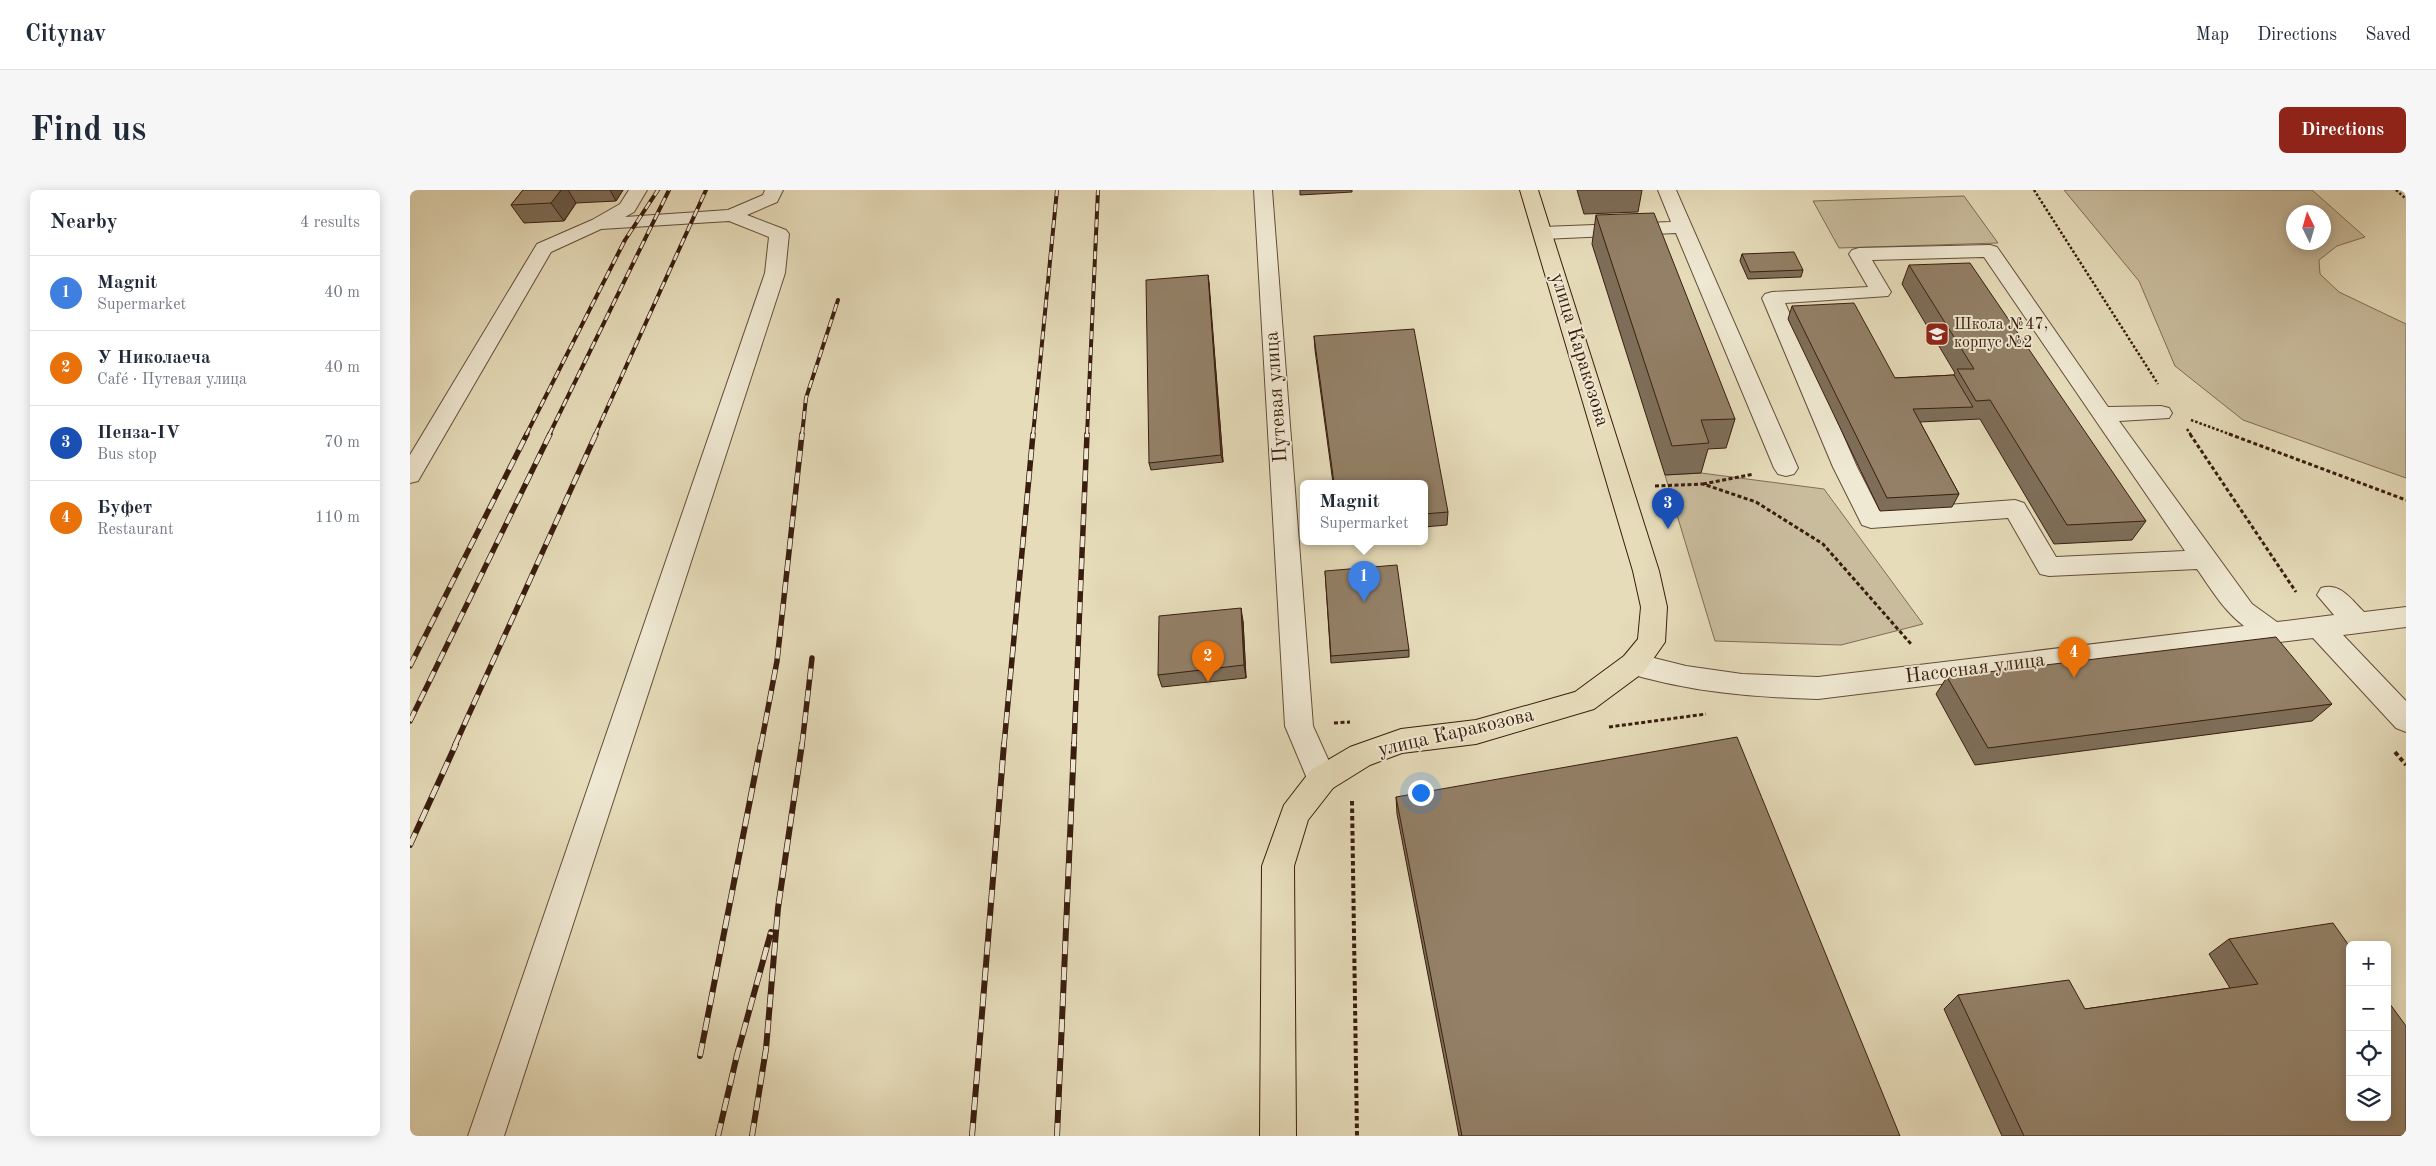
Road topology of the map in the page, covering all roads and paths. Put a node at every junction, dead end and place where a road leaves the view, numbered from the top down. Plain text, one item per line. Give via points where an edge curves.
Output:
1 (638, 190) edge
2 (774, 190) edge
3 (1263, 190) edge
4 (1529, 190) edge
5 (1668, 190) edge
6 (2034, 190) edge
7 (2396, 190) edge
8 (2406, 199) edge
9 (730, 215) junction
10 (598, 224) junction
11 (1683, 227) junction
12 (1543, 233) junction
13 (2102, 414) junction
14 (2170, 414) junction
15 (1786, 468) joint
16 (410, 475) edge
17 (1703, 484) junction
18 (1654, 486) dead end
19 (2406, 500) edge
20 (2205, 560) junction
21 (2330, 595) dead end
22 (2406, 617) edge
23 (2358, 623) junction
24 (2320, 628) junction
25 (2272, 633) junction
26 (1917, 651) dead end
27 (1634, 664) junction
28 (1710, 714) dead end
29 (2406, 720) edge
30 (1601, 728) dead end
31 (1322, 779) junction
32 (1358, 795) dead end
33 (486, 1136) edge
34 (1278, 1136) edge
35 (1357, 1136) edge

1 - 10 street via 627,208
2 - 9 street via 771,198
3 - 31 street, Путевая улица via 1299,726
4 - 12 main road, улица Каракозова
5 - 11 street
6 - 14 path
7 - 8 path
9 - 10 street
9 - 33 street via 779,234 775,273
10 - 16 street via 544,248
11 - 12 street
11 - 15 street
12 - 27 main road, улица Каракозова via 1644,563 1654,607 1651,642
13 - 14 street
13 - 20 street
13 - 20 street via 1990,251 1860,254 1881,292 1772,298 1871,519 2015,509 2049,567
14 - 19 path
14 - 24 path
15 - 17 path
17 - 18 path
17 - 26 path via 1756,502 1823,544
20 - 25 street via 2243,611
21 - 23 street
22 - 23 street, Насосная улица
23 - 24 street, Насосная улица
24 - 25 street, Насосная улица
24 - 29 street
25 - 27 street, Насосная улица via 1818,688 1742,685 1686,677
27 - 31 main road, улица Каракозова via 1584,701 1476,732 1401,741 1360,756
28 - 30 path
31 - 34 main road, улица Каракозова via 1295,814 1278,866
32 - 35 path via 1352,801

